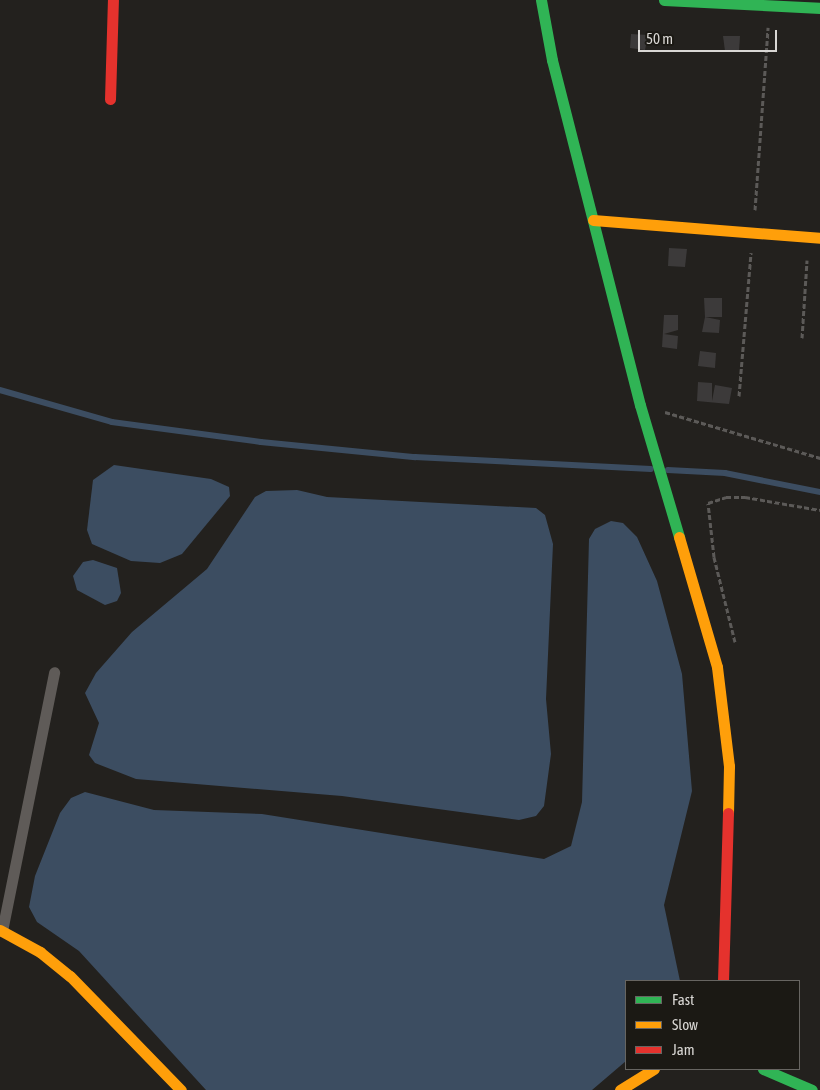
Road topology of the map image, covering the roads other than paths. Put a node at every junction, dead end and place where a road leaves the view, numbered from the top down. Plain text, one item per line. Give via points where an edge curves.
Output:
1 (113, 0) edge
2 (540, 0) edge
3 (664, 0) edge
4 (820, 8) edge
5 (110, 99) dead end
6 (593, 220) junction
7 (814, 237) edge
8 (54, 672) dead end
9 (1, 931) edge
10 (722, 980) edge
11 (652, 1070) edge
12 (765, 1070) edge
13 (181, 1090) edge
14 (620, 1090) edge
15 (812, 1090) edge

1 - 5 main road
2 - 6 main road
3 - 4 main road
6 - 7 main road
6 - 10 main road via 640,405 717,667 729,766
8 - 9 lane
9 - 13 main road via 40,952 70,976
11 - 14 main road
12 - 15 main road

